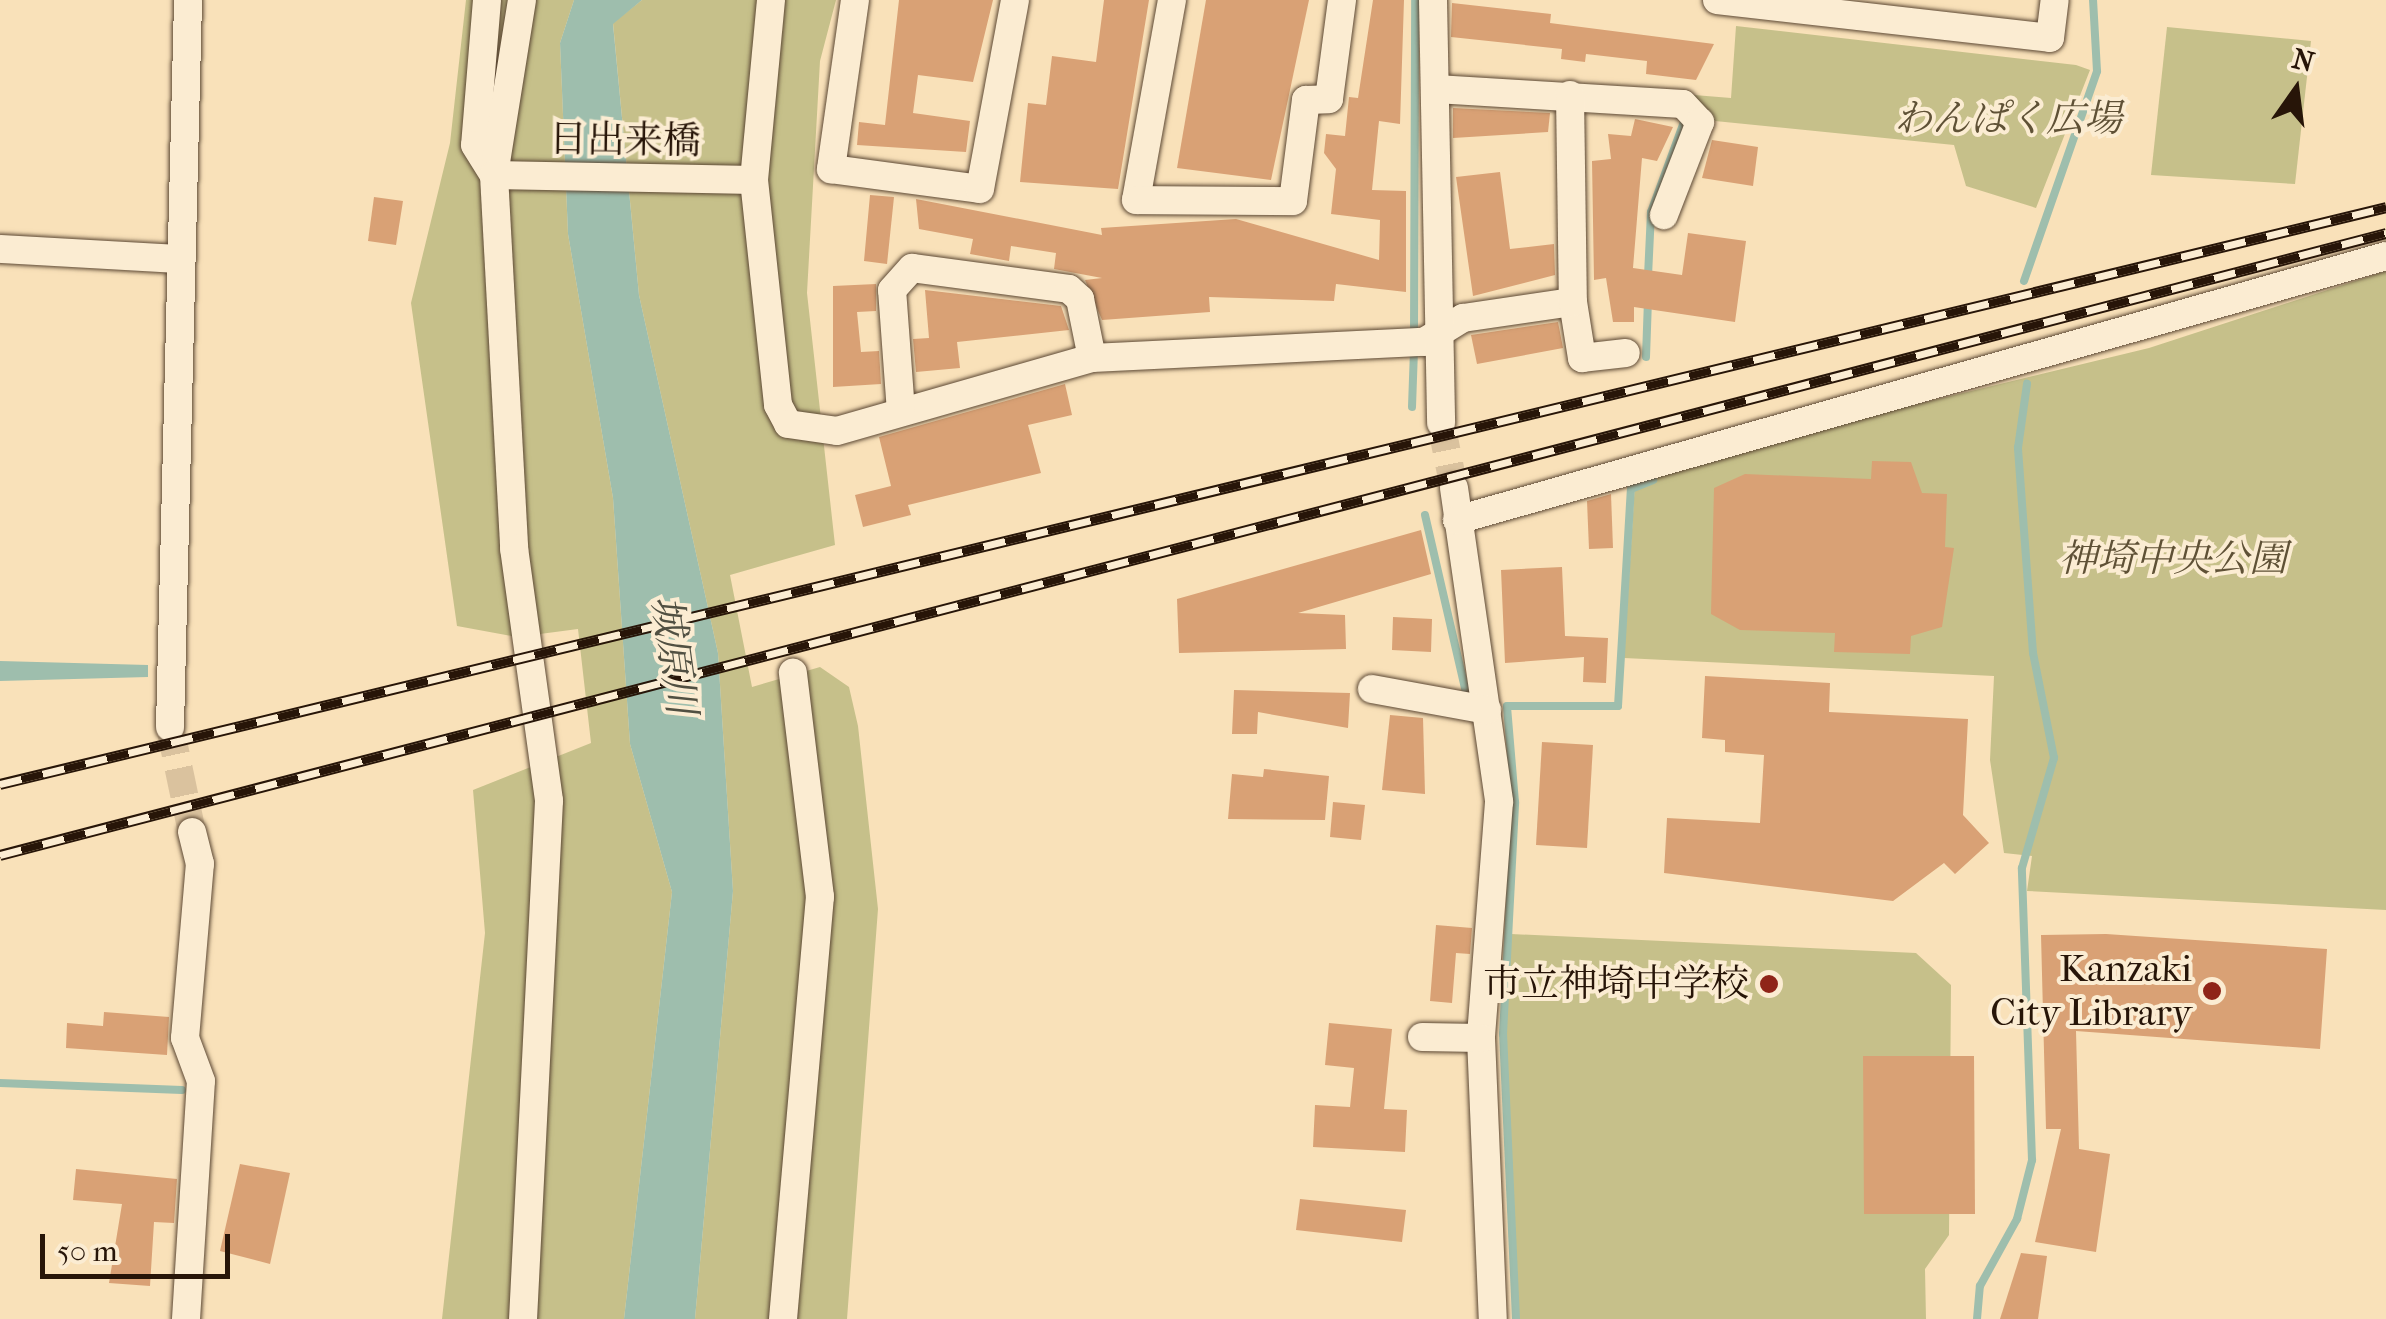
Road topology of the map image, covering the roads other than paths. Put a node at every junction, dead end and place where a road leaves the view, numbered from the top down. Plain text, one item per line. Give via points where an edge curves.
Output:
1 (188, 0) edge
2 (487, 0) edge
3 (522, 0) edge
4 (771, 0) edge
5 (855, 0) edge
6 (1014, 0) edge
7 (1172, 0) edge
8 (1342, 0) edge
9 (1433, 0) edge
10 (1717, 0) edge
11 (2055, 0) edge
12 (1920, 11) edge
13 (1436, 89) junction
14 (1570, 95) junction
15 (494, 175) junction
16 (754, 180) junction
17 (1664, 214) dead end
18 (0, 249) edge
19 (2386, 256) edge
20 (178, 259) junction
21 (1573, 302) junction
22 (1424, 337) junction
23 (1626, 352) dead end
24 (1092, 358) junction
25 (900, 412) junction
26 (1440, 423) tunnel mouth
27 (1454, 488) tunnel mouth
28 (1457, 520) junction
29 (793, 673) dead end
30 (1372, 689) dead end
31 (1486, 710) junction
32 (170, 727) tunnel mouth
33 (192, 832) tunnel mouth
34 (1422, 1037) dead end
35 (1481, 1038) junction
36 (186, 1319) edge
37 (522, 1319) edge
38 (784, 1319) edge
39 (1493, 1319) edge

1 - 20 street
2 - 15 street via 475,144
3 - 15 street
4 - 16 street
5 - 6 street via 831,169 980,188
7 - 8 street via 1136,200 1293,201 1306,100 1329,100
9 - 13 street
10 - 12 street
11 - 12 street via 2050,38
13 - 14 street
13 - 22 street
14 - 17 street via 1682,104 1700,122
14 - 21 street
15 - 16 street, 日出来橋
15 - 37 street via 514,548 550,801
16 - 25 street via 778,405 788,424 836,431
18 - 20 street
19 - 28 street
20 - 32 street
21 - 22 street
21 - 23 street via 1582,358
22 - 24 street
22 - 26 street
24 - 25 street
24 - 25 street via 1080,299 1070,289 912,268 892,290
27 - 28 street
28 - 31 street
29 - 38 street via 820,897
30 - 31 street
31 - 35 street via 1499,802
33 - 36 street via 200,864 185,1038 201,1082
34 - 35 street
35 - 39 street

